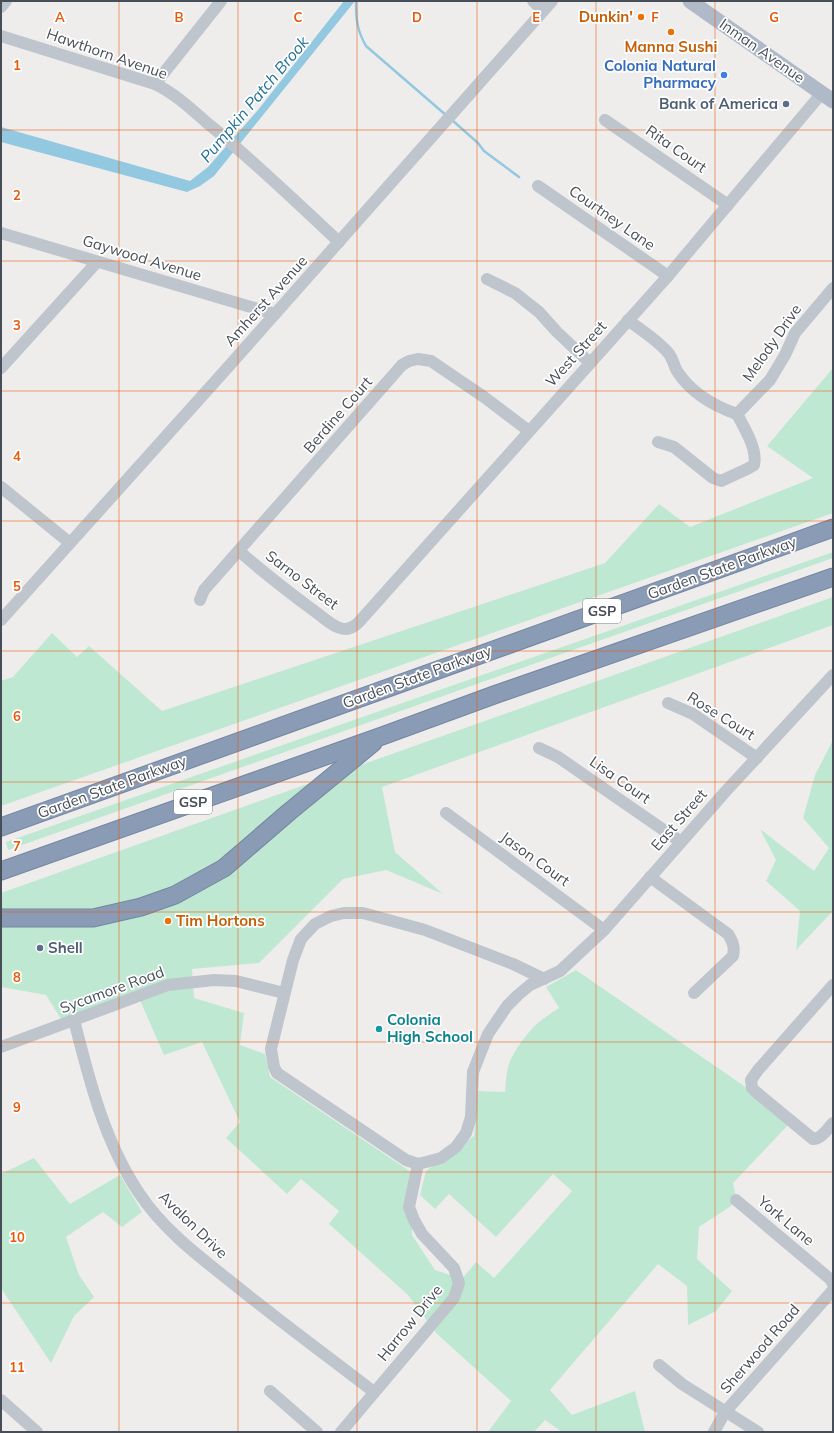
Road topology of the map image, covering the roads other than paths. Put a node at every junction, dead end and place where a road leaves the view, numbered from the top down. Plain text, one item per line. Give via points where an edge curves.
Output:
1 (6, 1) edge
2 (221, 1) edge
3 (533, 1) edge
4 (552, 1) edge
5 (690, 1) edge
6 (1, 7) edge
7 (543, 11) junction
8 (1, 36) edge
9 (155, 84) junction
10 (828, 97) edge
11 (605, 120) dead end
12 (538, 186) dead end
13 (728, 205) junction
14 (1, 233) edge
15 (340, 242) junction
16 (97, 262) junction
17 (668, 276) junction
18 (487, 279) dead end
19 (833, 288) edge
20 (275, 314) junction
21 (628, 320) junction
22 (590, 363) junction
23 (1, 368) edge
24 (737, 414) junction
25 (529, 431) junction
26 (658, 442) dead end
27 (1, 488) edge
28 (833, 528) edge
29 (70, 543) junction
30 (239, 551) junction
31 (833, 577) edge
32 (200, 600) dead end
33 (1, 620) edge
34 (347, 630) joint
35 (833, 675) edge
36 (668, 703) dead end
37 (382, 736) junction
38 (539, 748) dead end
39 (757, 758) junction
40 (446, 813) dead end
41 (1, 827) edge
42 (681, 842) junction
43 (1, 871) edge
44 (650, 877) junction
45 (1, 918) edge
46 (604, 930) junction
47 (544, 979) junction
48 (833, 985) edge
49 (284, 993) junction
50 (694, 993) dead end
51 (74, 1020) junction
52 (1, 1046) edge
53 (831, 1125) edge
54 (418, 1164) junction
55 (736, 1200) dead end
56 (833, 1284) edge
57 (833, 1290) edge
58 (659, 1365) dead end
59 (270, 1391) dead end
60 (374, 1392) junction
61 (1, 1400) edge
62 (725, 1412) junction
63 (38, 1432) edge
64 (317, 1432) edge
65 (341, 1432) edge
66 (714, 1432) edge
67 (758, 1432) edge

1 - 6 street
2 - 9 street
3 - 7 street
4 - 7 street, Amherst Avenue
5 - 10 main road, Inman Avenue
7 - 15 street, Amherst Avenue
8 - 9 street, Hawthorn Avenue
9 - 15 street, Hawthorn Avenue via 172,94 223,135
10 - 13 street, West Street
11 - 13 street, Rita Court
12 - 17 street, Courtney Lane
13 - 17 street, West Street
14 - 16 street, Gaywood Avenue
15 - 20 street, Amherst Avenue
16 - 20 street, Gaywood Avenue
16 - 23 street
17 - 21 street, West Street
18 - 22 street via 515,293 539,312 556,332
19 - 24 street, Melody Drive via 795,333 770,380
20 - 29 street, Amherst Avenue
21 - 22 street, West Street
21 - 24 street via 669,354 677,371 697,393 720,408
22 - 25 street, West Street
24 - 26 street via 756,458 754,465 721,481 713,478 674,448
25 - 30 street, Berdine Court via 431,361 409,361 402,365
25 - 34 street, West Street via 359,622
27 - 29 street
28 - 41 highway, Garden State Parkway / GSP
29 - 33 street, Amherst Avenue
30 - 32 street, Berdine Court via 204,590
30 - 34 street, Sarno Street via 268,577 340,628
31 - 37 highway, GSP
35 - 39 street, East Street
36 - 39 street, Rose Court via 693,714
37 - 43 highway, GSP
37 - 45 highway via 224,868 180,893 141,907 93,918
38 - 42 street, Lisa Court via 558,756
39 - 42 street, East Street
40 - 46 street, Jason Court
42 - 44 street, East Street
44 - 46 street, East Street
44 - 50 street via 728,934 732,940 733,956
46 - 47 street, East Street via 560,971
47 - 49 street via 513,964 425,930 363,913 344,914 331,916 315,924 300,940
47 - 54 street, East Street via 530,985 518,995 488,1034 474,1072 471,1118 466,1133 456,1147 441,1158
48 - 53 street via 751,1080 752,1088 756,1092 812,1139 821,1137
49 - 51 street, Sycamore Road via 236,981 214,980 168,985
49 - 54 street via 271,1049 277,1073 406,1160
51 - 52 street, Sycamore Road
51 - 60 street, Avalon Drive via 105,1128 135,1187 156,1214 217,1271
54 - 60 street, Harrow Drive via 409,1207 422,1234 454,1268 459,1283 454,1298
55 - 56 street, York Lane
57 - 62 street, Sherwood Road
58 - 62 street via 682,1384
59 - 64 street
60 - 65 street, Harrow Drive
61 - 63 street
62 - 66 street, Sherwood Road
62 - 67 street

